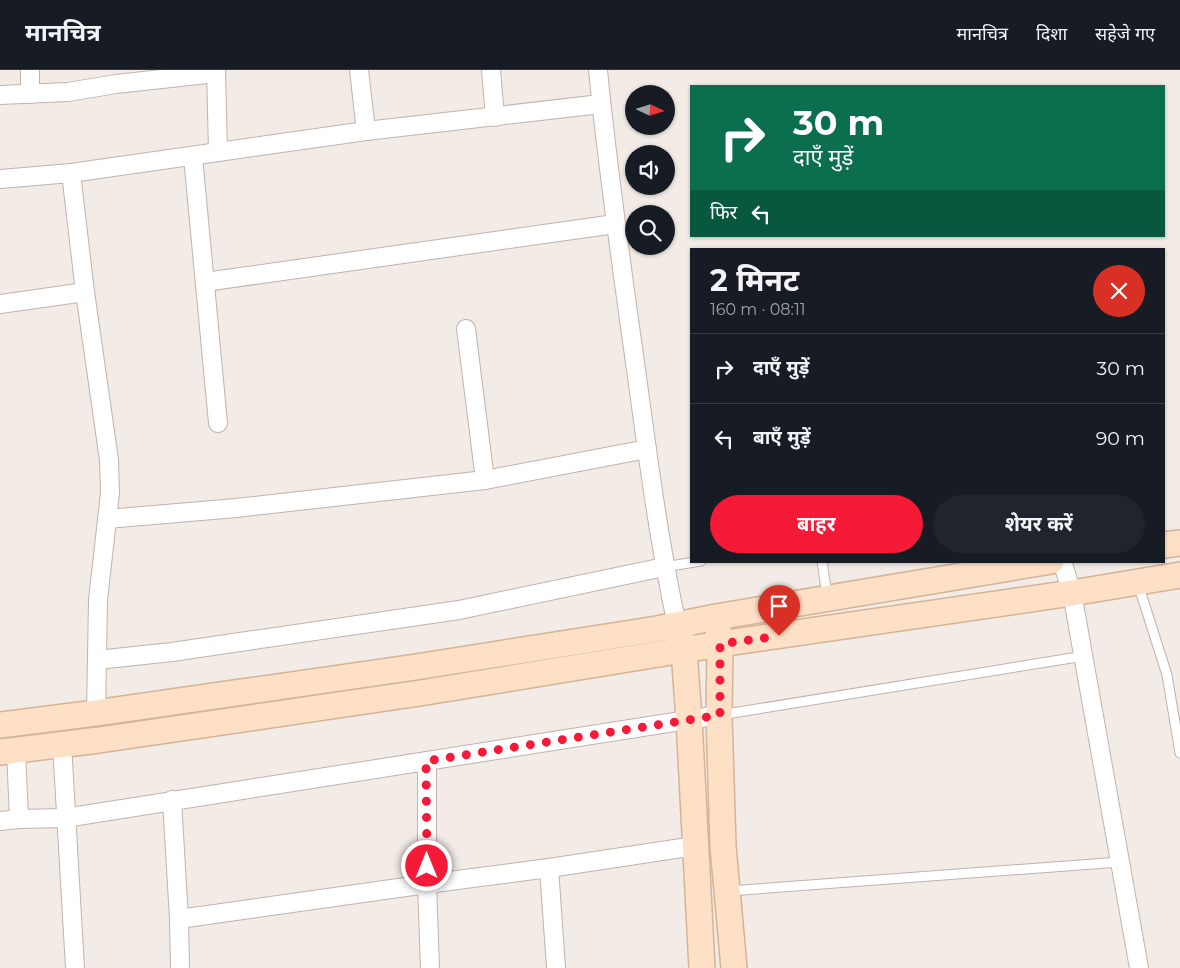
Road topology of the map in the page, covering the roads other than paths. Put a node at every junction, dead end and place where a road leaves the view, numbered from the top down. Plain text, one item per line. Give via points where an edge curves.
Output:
1 (30, 70) edge
2 (359, 70) edge
3 (492, 70) edge
4 (598, 70) edge
5 (216, 71) edge
6 (116, 77) edge
7 (30, 94) junction
8 (0, 95) edge
9 (601, 104) junction
10 (495, 117) junction
11 (366, 131) junction
12 (218, 152) junction
13 (193, 157) junction
14 (71, 173) junction
15 (0, 179) edge
16 (615, 224) junction
17 (205, 282) junction
18 (85, 292) junction
19 (0, 304) edge
20 (466, 329) dead end
21 (218, 423) dead end
22 (647, 449) junction
23 (485, 480) junction
24 (107, 519) junction
25 (1180, 543) edge
26 (1165, 545) edge
27 (690, 563) edge
28 (822, 563) edge
29 (1035, 563) edge
30 (1063, 563) edge
31 (664, 567) junction
32 (1177, 577) edge
33 (1137, 582) junction
34 (1072, 593) junction
35 (828, 599) junction
36 (716, 617) junction
37 (678, 625) junction
38 (720, 644) junction
39 (684, 651) junction
40 (1084, 656) junction
41 (97, 660) junction
42 (96, 713) junction
43 (720, 715) junction
44 (689, 719) junction
45 (0, 725) edge
46 (62, 744) junction
47 (8, 751) edge
48 (1180, 753) edge
49 (426, 761) junction
50 (172, 800) junction
51 (65, 818) junction
52 (20, 819) junction
53 (0, 821) edge
54 (695, 846) junction
55 (1120, 862) junction
56 (549, 868) junction
57 (427, 884) junction
58 (727, 891) junction
59 (179, 919) junction
60 (75, 968) edge
61 (180, 968) edge
62 (430, 968) edge
63 (556, 968) edge
64 (702, 968) edge
65 (734, 968) edge
66 (1139, 968) edge

1 - 7 street
2 - 11 street
3 - 10 street
4 - 9 street
5 - 6 street
5 - 12 street
6 - 7 street via 68,92
7 - 8 street
9 - 10 street
9 - 16 street
10 - 11 street
11 - 12 street
12 - 13 street
13 - 14 street
13 - 17 street
14 - 15 street
14 - 18 street
16 - 17 street
16 - 22 street
17 - 21 street
18 - 19 street
18 - 24 street via 109,460
20 - 23 street
22 - 23 street
22 - 31 street
23 - 24 street
24 - 41 street via 98,600
25 - 26 street
27 - 31 lane
28 - 35 lane
29 - 35 street via 964,572
30 - 34 street
31 - 37 street
31 - 41 street via 459,610
32 - 33 street
33 - 34 street
33 - 48 lane via 1167,675
34 - 38 street
34 - 40 street
35 - 36 street
36 - 37 street
36 - 38 street
37 - 39 street
37 - 42 street
38 - 39 street
38 - 43 street
39 - 44 street
39 - 46 street
40 - 43 lane
40 - 55 street
41 - 42 street
42 - 45 street
43 - 44 street
43 - 58 street
44 - 49 street
44 - 54 street
46 - 47 street
46 - 51 street
47 - 52 street
49 - 50 street
49 - 57 street
50 - 51 street
50 - 59 street
51 - 52 street
51 - 60 street
52 - 53 street
54 - 56 street
54 - 64 street
55 - 58 lane
55 - 66 street
56 - 57 street
56 - 63 street
57 - 59 street
57 - 62 street
58 - 65 street
59 - 61 street

